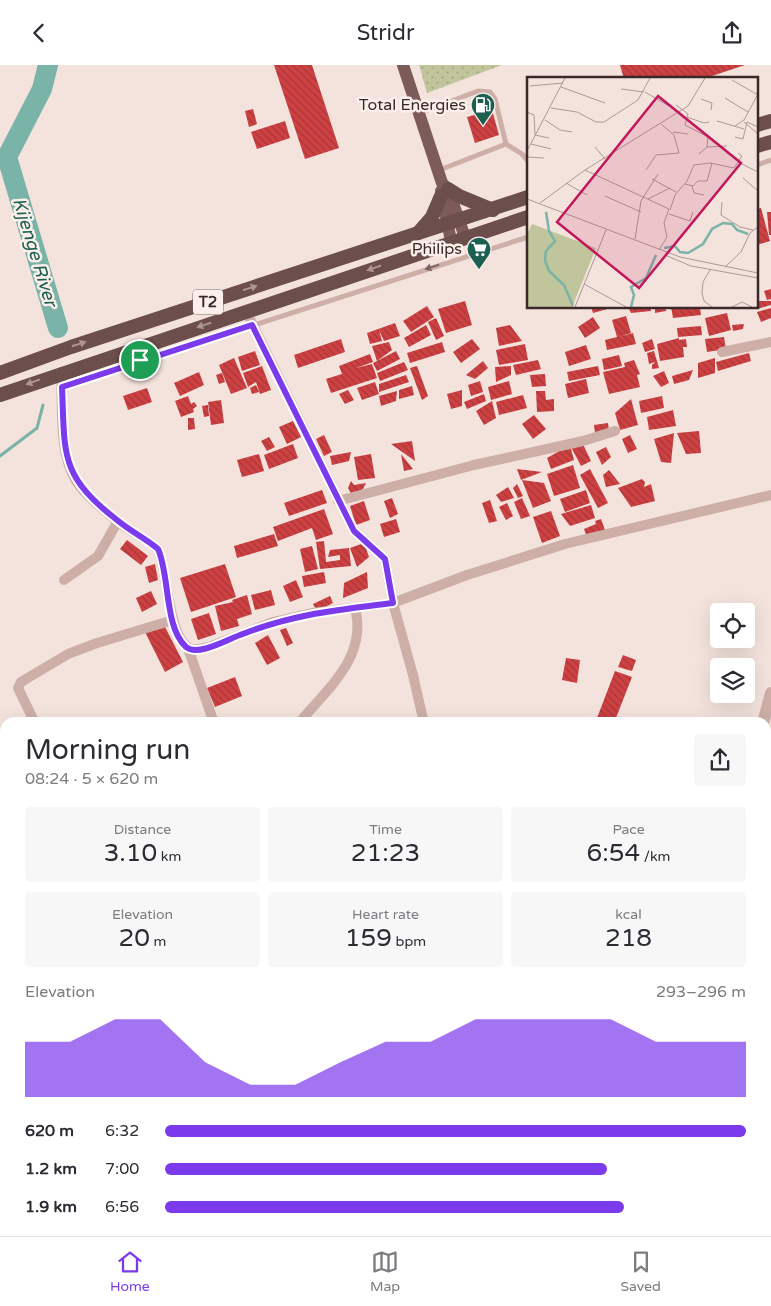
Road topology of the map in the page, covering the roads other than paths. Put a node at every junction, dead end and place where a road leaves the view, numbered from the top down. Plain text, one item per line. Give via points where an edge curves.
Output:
1 (403, 65) edge
2 (419, 114) junction
3 (771, 121) edge
4 (758, 125) edge
5 (771, 142) edge
6 (506, 145) junction
7 (758, 146) edge
8 (527, 160) edge
9 (771, 160) edge
10 (758, 165) edge
11 (437, 171) junction
12 (443, 190) junction
13 (527, 197) edge
14 (492, 209) junction
15 (527, 217) edge
16 (454, 223) junction
17 (417, 234) junction
18 (527, 237) edge
19 (458, 239) junction
20 (393, 242) junction
21 (397, 260) junction
22 (246, 311) junction
23 (252, 325) junction
24 (771, 342) edge
25 (722, 352) dead end
26 (3, 371) edge
27 (61, 372) junction
28 (62, 387) junction
29 (0, 395) edge
30 (615, 431) dead end
31 (771, 495) edge
32 (338, 501) junction
33 (118, 521) junction
34 (64, 580) dead end
35 (393, 603) junction
36 (355, 608) junction
37 (173, 620) junction
38 (188, 648) junction
39 (771, 693) edge
40 (32, 717) edge
41 (212, 717) edge
42 (304, 717) edge
43 (423, 717) edge
44 (765, 717) edge

1 - 2 main road
2 - 6 lane via 478,91 490,92 495,99
2 - 11 main road
3 - 4 highway
5 - 7 highway
6 - 8 lane
6 - 11 lane
9 - 10 lane
11 - 12 main road
12 - 14 highway
12 - 16 main road
12 - 17 highway via 432,217
13 - 14 highway, T2
14 - 16 highway, T2
15 - 19 highway, T2
16 - 17 highway, T2
16 - 19 main road
17 - 20 highway, T2
18 -> 23 lane
19 - 21 highway, T2
20 - 21 highway
26 -> 20 highway, T2
21 -> 22 highway, T2
22 - 23 street
22 -> 27 highway, T2
23 - 28 lane
23 - 32 street
24 - 25 street
27 - 28 street
27 -> 29 highway, T2
28 - 33 street via 68,464 83,489
30 - 32 street
31 - 35 street via 565,544
32 - 35 street via 354,531 385,559
33 - 34 street via 98,556
33 - 37 street via 158,549
35 - 36 street
35 - 43 street
36 - 38 street via 312,613 273,623 199,650
36 - 42 street via 359,630 348,661 332,687
37 - 38 street
37 - 40 street via 68,654 21,681 18,687 20,695
38 - 41 street
39 - 44 street

